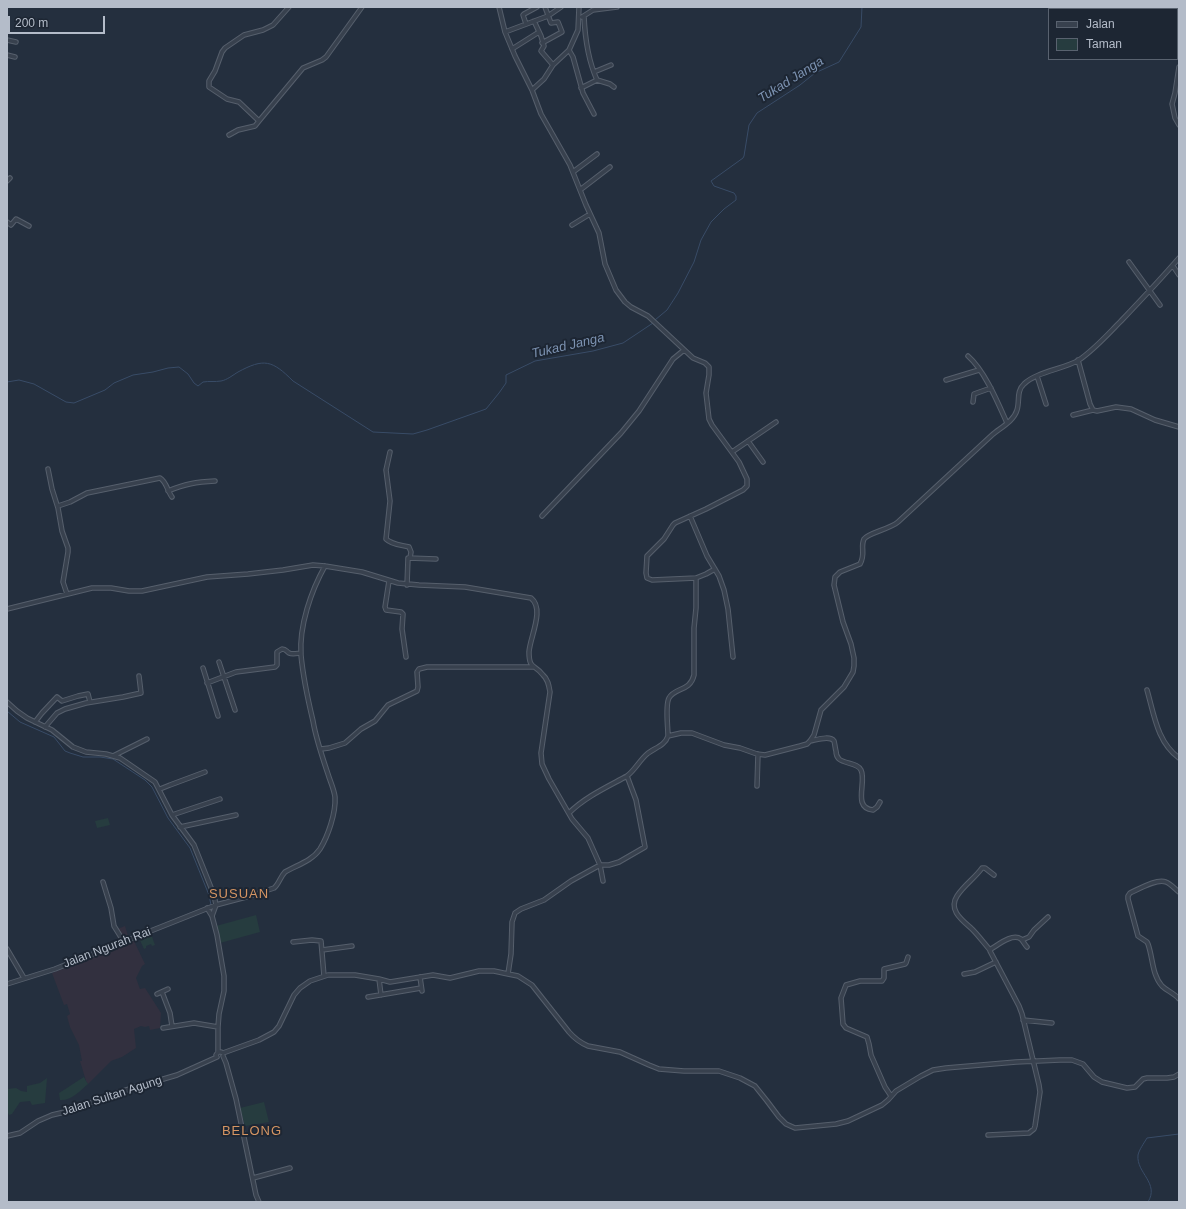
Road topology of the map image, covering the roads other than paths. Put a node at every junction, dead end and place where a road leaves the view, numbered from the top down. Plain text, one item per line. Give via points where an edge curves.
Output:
1 (289, 7) edge
2 (362, 7) edge
3 (499, 7) edge
4 (537, 7) edge
5 (545, 7) edge
6 (561, 7) edge
7 (579, 7) edge
8 (617, 7) edge
9 (603, 8) edge
10 (548, 16) junction
11 (584, 16) junction
12 (579, 19) junction
13 (534, 21) junction
14 (526, 24) junction
15 (505, 32) junction
16 (539, 32) junction
17 (7, 40) edge
18 (16, 42) dead end
19 (542, 43) junction
20 (512, 49) junction
21 (570, 50) junction
22 (7, 55) edge
23 (15, 57) dead end
24 (553, 65) junction
25 (611, 65) dead end
26 (1179, 67) edge
27 (594, 72) junction
28 (597, 80) junction
29 (614, 87) dead end
30 (582, 88) junction
31 (532, 90) junction
32 (594, 114) dead end
33 (259, 121) junction
34 (1179, 125) edge
35 (229, 135) dead end
36 (597, 154) dead end
37 (610, 167) dead end
38 (573, 172) junction
39 (580, 190) junction
40 (590, 214) junction
41 (7, 222) edge
42 (572, 225) dead end
43 (29, 226) dead end
44 (1179, 258) edge
45 (1129, 262) dead end
46 (1173, 266) junction
47 (1179, 275) edge
48 (1150, 291) junction
49 (1160, 305) dead end
50 (684, 350) junction
51 (968, 356) dead end
52 (1078, 360) junction
53 (979, 370) junction
54 (1037, 376) junction
55 (946, 380) dead end
56 (991, 388) junction
57 (973, 402) dead end
58 (1046, 404) dead end
59 (1093, 410) junction
60 (1073, 415) dead end
61 (776, 422) dead end
62 (1008, 423) junction
63 (1179, 427) edge
64 (748, 441) junction
65 (390, 452) dead end
66 (732, 452) junction
67 (763, 462) dead end
68 (48, 469) dead end
69 (215, 481) dead end
70 (168, 491) junction
71 (172, 497) dead end
72 (58, 506) junction
73 (542, 516) dead end
74 (690, 516) junction
75 (410, 558) junction
76 (436, 559) dead end
77 (325, 566) junction
78 (715, 569) junction
79 (696, 578) junction
80 (389, 581) junction
81 (407, 585) junction
82 (67, 594) junction
83 (7, 609) edge
84 (301, 653) junction
85 (406, 657) dead end
86 (733, 657) dead end
87 (219, 662) dead end
88 (532, 667) junction
89 (203, 668) dead end
90 (139, 676) dead end
91 (224, 677) junction
92 (207, 683) junction
93 (1147, 690) dead end
94 (7, 702) edge
95 (90, 702) junction
96 (235, 710) dead end
97 (218, 716) dead end
98 (35, 722) junction
99 (46, 727) junction
100 (668, 736) junction
101 (147, 739) dead end
102 (810, 741) junction
103 (320, 749) junction
104 (758, 754) junction
105 (113, 756) junction
106 (1179, 758) edge
107 (205, 772) dead end
108 (627, 776) junction
109 (757, 786) dead end
110 (160, 789) junction
111 (220, 799) dead end
112 (880, 802) dead end
113 (569, 813) junction
114 (172, 815) junction
115 (236, 815) dead end
116 (180, 827) junction
117 (600, 865) junction
118 (994, 875) dead end
119 (603, 881) dead end
120 (103, 882) dead end
121 (1179, 892) edge
122 (216, 905) junction
123 (207, 908) junction
124 (212, 916) junction
125 (1048, 917) dead end
126 (1022, 940) junction
127 (124, 942) junction
128 (292, 942) dead end
129 (352, 946) dead end
130 (1027, 947) dead end
131 (7, 949) edge
132 (322, 950) junction
133 (990, 950) junction
134 (908, 956) dead end
135 (996, 962) junction
136 (508, 974) junction
137 (964, 974) dead end
138 (324, 976) junction
139 (24, 978) junction
140 (420, 978) junction
141 (379, 979) junction
142 (7, 984) edge
143 (168, 989) dead end
144 (162, 992) junction
145 (157, 994) dead end
146 (381, 995) junction
147 (368, 997) dead end
148 (1179, 999) edge
149 (1023, 1020) junction
150 (1052, 1023) dead end
151 (172, 1026) junction
152 (218, 1027) junction
153 (163, 1028) dead end
154 (221, 1056) junction
155 (1034, 1062) junction
156 (1179, 1074) edge
157 (891, 1096) junction
158 (988, 1135) dead end
159 (7, 1136) edge
160 (290, 1168) dead end
161 (253, 1178) junction
162 (259, 1202) edge

1 - 33 street via 273,25 244,35 225,48 208,84 210,89 227,99 239,102
2 - 33 street via 326,57 303,68
3 - 15 street
4 - 14 street via 523,14
5 - 10 street
6 - 10 street
7 - 12 street
8 - 9 street
9 - 11 street via 593,10
10 - 13 street
10 - 19 street via 551,24 558,22 562,32
11 - 12 street
11 - 27 street via 586,45
12 - 21 street via 578,30
13 - 14 street
13 - 16 street
14 - 15 street
15 - 20 street
16 - 19 street
16 - 20 street
17 - 18 street
19 - 24 street via 544,47 541,51
20 - 31 street
21 - 24 street
21 - 30 street
22 - 23 street
24 - 31 street via 542,82
25 - 27 street
26 - 34 street via 1172,108
27 - 28 street
28 - 29 street
28 - 30 street
30 - 32 street
31 - 38 street via 541,114
33 - 35 street via 255,126
36 - 38 street
37 - 39 street
38 - 39 street
39 - 40 street
40 - 42 street
40 - 50 street via 599,233 605,264 616,290 631,307 658,324
41 - 43 street via 12,226 16,219
44 - 46 street
45 - 48 street
46 - 47 street
46 - 48 street
48 - 49 street
48 - 52 street via 1101,341
50 - 66 street via 707,365 710,370 706,393 710,423
50 - 73 street via 673,359 639,411 621,433
51 - 53 street
52 - 54 street
52 - 59 street
53 - 55 street
53 - 56 street
54 - 58 street
54 - 62 street via 1022,386 1017,410
56 - 57 street via 974,394
56 - 62 street
59 - 60 street
59 - 63 street via 1116,407 1131,409
61 - 64 street
62 - 102 street via 898,522 865,538 864,554 860,564 840,572 835,577 834,586 854,666 844,687 820,710
64 - 66 street
64 - 67 street
65 - 75 street via 386,470 390,501 386,539 409,547
66 - 74 street via 745,475 748,483 746,488
68 - 72 street
69 - 70 street via 196,482
70 - 71 street
70 - 72 street via 160,478 87,493
72 - 82 street via 68,548 63,582
74 - 78 street
74 - 79 street via 675,522 664,539 649,553 646,559 646,578
75 - 76 street
75 - 81 street
77 - 80 street via 362,572
77 - 82 street via 313,565 207,577 142,591 92,588
77 - 84 street, Jalan Ngurah Rai via 306,610
78 - 79 street
78 - 86 street via 726,598
79 - 100 street via 694,676 690,685 669,698
80 - 81 street
80 - 85 street via 385,607 386,610 403,614 402,629
81 - 88 street via 465,587 531,598 537,607 529,651
82 - 83 street
84 - 91 street via 291,654 282,649 277,652 275,666 244,670
84 - 103 street, Jalan Ngurah Rai
87 - 91 street
88 - 103 street via 419,669 417,691 388,705 375,721 345,743
88 - 113 street via 545,677 550,692 542,764
89 - 92 street
90 - 95 street via 141,693
91 - 92 street
91 - 96 street
92 - 97 street
93 - 106 street via 1159,733
94 - 98 street via 16,711
95 - 98 street via 88,694 62,701 57,697
95 - 99 street via 60,710
98 - 99 street
99 - 105 street via 73,747
100 - 104 street via 692,733
100 - 108 street via 664,743 647,754
101 - 105 street
102 - 104 street via 780,752
102 - 112 street via 828,738 833,740 839,759 858,766 861,770 864,806 873,810
103 - 122 street, Jalan Ngurah Rai via 335,800 330,828 320,849 308,860 282,874 274,888
104 - 109 street
105 - 110 street via 126,761 146,775
107 - 110 street
108 - 113 street via 590,796
108 - 117 street via 636,800 645,847 619,862
110 - 114 street
111 - 114 street
113 - 117 street via 588,838
114 - 116 street
115 - 116 street
116 - 122 street via 197,852
117 - 119 street
117 - 136 street via 541,902 515,913
118 - 133 street via 982,868 955,900 957,914
120 - 127 street via 115,929
121 - 148 street via 1169,883 1161,881 1130,894 1128,899 1138,936 1148,944 1158,982
122 - 123 street, Jalan Ngurah Rai
122 - 124 street
123 - 124 street
123 - 127 street, Jalan Ngurah Rai
124 - 152 street via 224,982
125 - 126 street via 1029,937
126 - 130 street
126 - 133 street via 1014,937
127 - 139 street, Jalan Ngurah Rai via 55,969
128 - 132 street via 319,940
129 - 132 street
131 - 139 street
132 - 138 street
133 - 135 street
134 - 157 street via 905,964 884,969 882,981 860,981 846,985 841,998 843,1024 846,1028 867,1037 870,1056
135 - 137 street
135 - 149 street via 1019,1006
136 - 140 street via 479,971 450,978 434,975
136 - 157 street via 518,976 532,985 574,1037 583,1044 620,1052 659,1069 719,1071 740,1078 755,1086 778,1117 795,1128 848,1121 882,1105
138 - 141 street via 350,975
138 - 154 street, Jalan Sultan Agung via 300,988 274,1032
139 - 142 street, Jalan Ngurah Rai
140 - 141 street via 390,982
140 - 146 street via 422,990
141 - 146 street
143 - 144 street
144 - 145 street
144 - 151 street
146 - 147 street
149 - 150 street
149 - 155 street
151 - 152 street via 194,1023
151 - 153 street
152 - 154 street via 218,1052 221,1052
154 - 159 street, Jalan Sultan Agung via 177,1075 46,1117 20,1133
154 - 161 street via 226,1064 236,1099
155 - 156 street via 1080,1062 1102,1082 1127,1088 1135,1087 1147,1078 1167,1078
155 - 157 street via 939,1069 906,1084
155 - 158 street via 1040,1092 1034,1130
160 - 161 street
161 - 162 street

